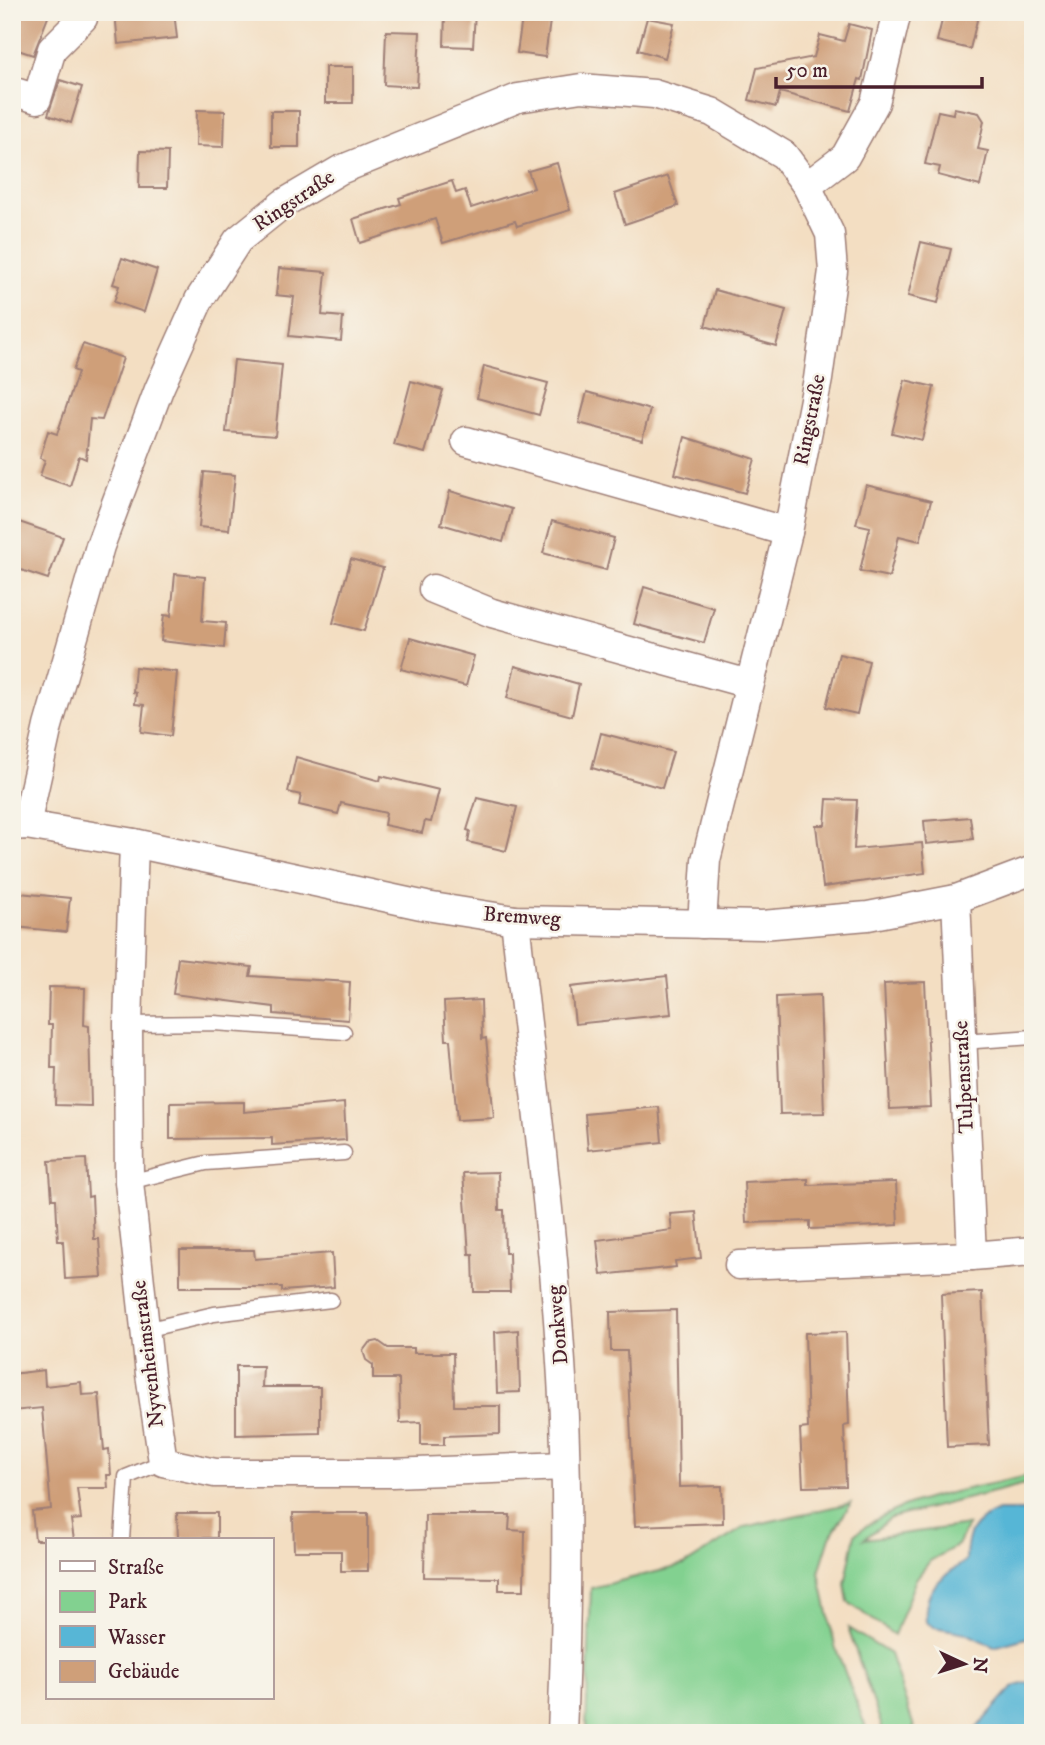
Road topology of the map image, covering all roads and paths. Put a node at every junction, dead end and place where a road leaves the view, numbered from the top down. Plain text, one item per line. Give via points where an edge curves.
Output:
1 (82, 12) edge
2 (897, 12) edge
3 (12, 91) edge
4 (807, 186) junction
5 (466, 441) dead end
6 (788, 532) junction
7 (433, 589) dead end
8 (749, 684) junction
9 (19, 826) edge
10 (134, 843) junction
11 (1033, 870) edge
12 (956, 899) junction
13 (515, 920) junction
14 (702, 924) junction
15 (128, 1024) junction
16 (344, 1032) dead end
17 (1033, 1037) edge
18 (962, 1042) junction
19 (344, 1153) dead end
20 (128, 1182) junction
21 (1033, 1251) edge
22 (972, 1256) junction
23 (740, 1265) dead end
24 (331, 1300) dead end
25 (145, 1331) junction
26 (163, 1462) junction
27 (565, 1466) junction
28 (122, 1538) edge
29 (562, 1733) edge

1 - 3 street via 83,18 52,49 37,99
2 - 4 street via 875,103 845,157
4 - 6 street, Ringstraße via 830,234 832,271 818,379
4 - 9 street, Ringstraße via 784,155 712,112 654,94 582,88 519,98 340,170 284,203 238,240 200,300 164,378 105,533
5 - 6 street
6 - 8 street, Ringstraße
7 - 8 street via 492,613
8 - 14 street, Ringstraße via 706,860
9 - 10 street, Bremweg
10 - 13 street, Bremweg via 426,906
10 - 15 street, Nyvenheimstraße
11 - 12 street, Bremweg
12 - 14 street, Bremweg via 868,916 762,925
12 - 18 street, Tulpenstraße
13 - 14 street, Bremweg
13 - 27 street, Donkweg via 549,1221
15 - 16 lane via 214,1023
15 - 20 street, Nyvenheimstraße
17 - 18 lane
18 - 22 street, Tulpenstraße
19 - 20 lane via 206,1163
20 - 25 street, Nyvenheimstraße
21 - 22 street
22 - 23 street
24 - 25 lane via 214,1314
25 - 26 street, Nyvenheimstraße
26 - 27 street via 215,1473 392,1473
26 - 28 lane via 126,1477
27 - 29 street, Donkweg

